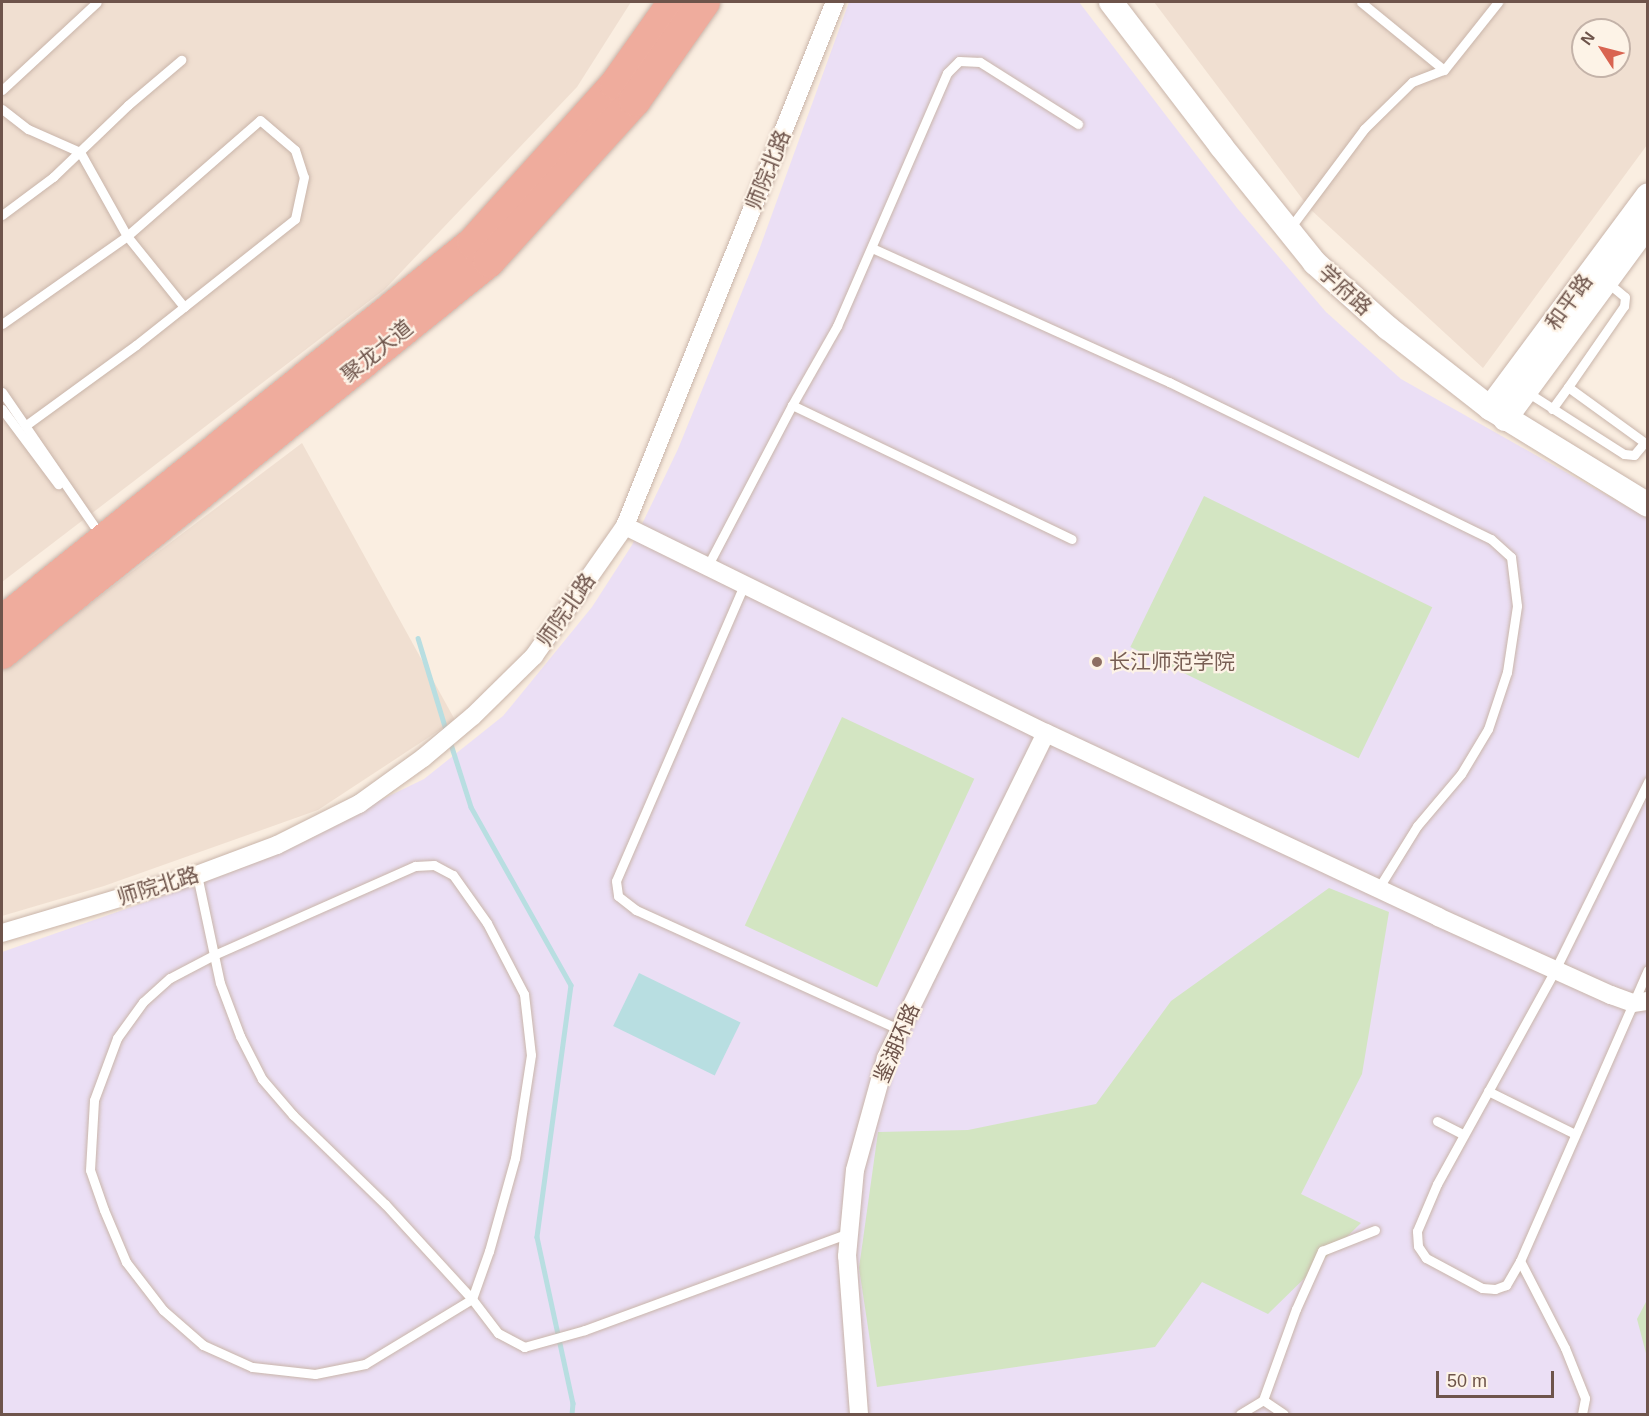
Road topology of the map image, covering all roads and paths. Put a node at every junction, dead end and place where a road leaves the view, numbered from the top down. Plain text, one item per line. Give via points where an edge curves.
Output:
1 (97, 2) edge
2 (674, 2) edge
3 (704, 2) edge
4 (835, 2) edge
5 (1111, 2) edge
6 (1361, 2) edge
7 (1498, 2) edge
8 (181, 60) dead end
9 (1444, 70) junction
10 (2, 90) edge
11 (2, 108) edge
12 (1078, 123) dead end
13 (80, 152) junction
14 (1647, 195) edge
15 (2, 215) edge
16 (1647, 224) edge
17 (1289, 230) junction
18 (128, 236) junction
19 (872, 248) junction
20 (1605, 281) junction
21 (184, 308) junction
22 (2, 324) edge
23 (1568, 387) junction
24 (1526, 391) junction
25 (2, 392) edge
26 (792, 405) junction
27 (2, 409) edge
28 (1552, 409) junction
29 (1498, 414) junction
30 (25, 426) junction
31 (1646, 444) edge
32 (1647, 505) edge
33 (625, 526) junction
34 (1072, 539) dead end
35 (104, 540) junction
36 (707, 567) junction
37 (744, 585) junction
38 (2, 622) edge
39 (2, 653) edge
40 (1046, 733) junction
41 (1647, 782) edge
42 (197, 875) junction
43 (1378, 889) junction
44 (2, 933) edge
45 (214, 955) junction
46 (1555, 970) junction
47 (1647, 970) edge
48 (1640, 1002) edge
49 (900, 1030) junction
50 (1488, 1091) junction
51 (1437, 1121) dead end
52 (1575, 1134) junction
53 (1464, 1135) junction
54 (1375, 1230) dead end
55 (849, 1233) junction
56 (1520, 1261) junction
57 (472, 1299) junction
58 (1263, 1400) junction
59 (859, 1414) edge
60 (1240, 1414) edge
61 (1284, 1414) edge
62 (1582, 1414) edge

1 - 10 lane
2 - 35 highway, 聚龙大道 via 616,84 473,243
3 - 39 highway, 聚龙大道 via 635,100 489,261
4 - 33 street, 师院北路
5 - 17 street, 学府路
6 - 9 lane
7 - 9 lane
8 - 13 lane
9 - 17 lane via 1412,82 1364,129
11 - 13 lane via 28,129
12 - 19 lane via 980,62 959,61 947,73
13 - 15 lane
13 - 18 lane
14 - 29 street, 和平路
16 - 20 street, 和平路
17 - 29 street, 学府路 via 1316,263 1388,327
18 - 21 lane
18 - 21 lane via 260,120 295,150 304,177 295,219
18 - 22 lane
19 - 26 lane via 837,326
19 - 43 lane via 1168,382 1491,539 1511,557 1517,606 1507,672 1488,729 1461,774 1417,826
20 - 23 lane via 1625,297 1624,306
20 - 24 street, 和平路
21 - 30 lane
23 - 28 lane
23 - 31 lane
24 - 28 lane
24 - 29 street, 和平路
25 - 30 lane
26 - 34 lane
26 - 36 lane
27 - 35 lane
28 - 31 lane via 1624,454 1634,454
29 - 32 street, 学府路
30 - 35 lane
33 - 36 street
33 - 42 street, 师院北路 via 534,656 423,758 359,804 277,845
35 - 38 highway, 聚龙大道
36 - 37 street
37 - 40 street
37 - 49 lane via 616,880 618,896 636,910
40 - 43 street
40 - 49 street, 鉴湖环路
41 - 46 lane
42 - 44 street, 师院北路
42 - 45 lane
43 - 46 street
45 - 57 lane via 240,1036 262,1079 292,1115 385,1204
45 - 57 lane via 415,866 435,865 453,875 488,922 524,994 531,1055 515,1158
45 - 57 lane via 170,978 143,1002 117,1038 94,1100 90,1170 126,1262 163,1310 203,1345 252,1367 315,1374 365,1364
46 - 48 street
46 - 50 lane
47 - 48 lane
48 - 52 lane
49 - 55 street, 鉴湖环路 via 886,1058 855,1170
50 - 52 lane
50 - 53 lane
51 - 53 lane
52 - 56 lane
53 - 56 lane via 1429,1203 1418,1231 1418,1246 1426,1258 1482,1288 1506,1285
54 - 58 lane via 1322,1251
55 - 57 lane via 585,1330 524,1347 498,1332
55 - 59 street, 鉴湖环路 via 847,1256
56 - 62 lane via 1565,1348 1585,1398
58 - 60 lane
58 - 61 lane

